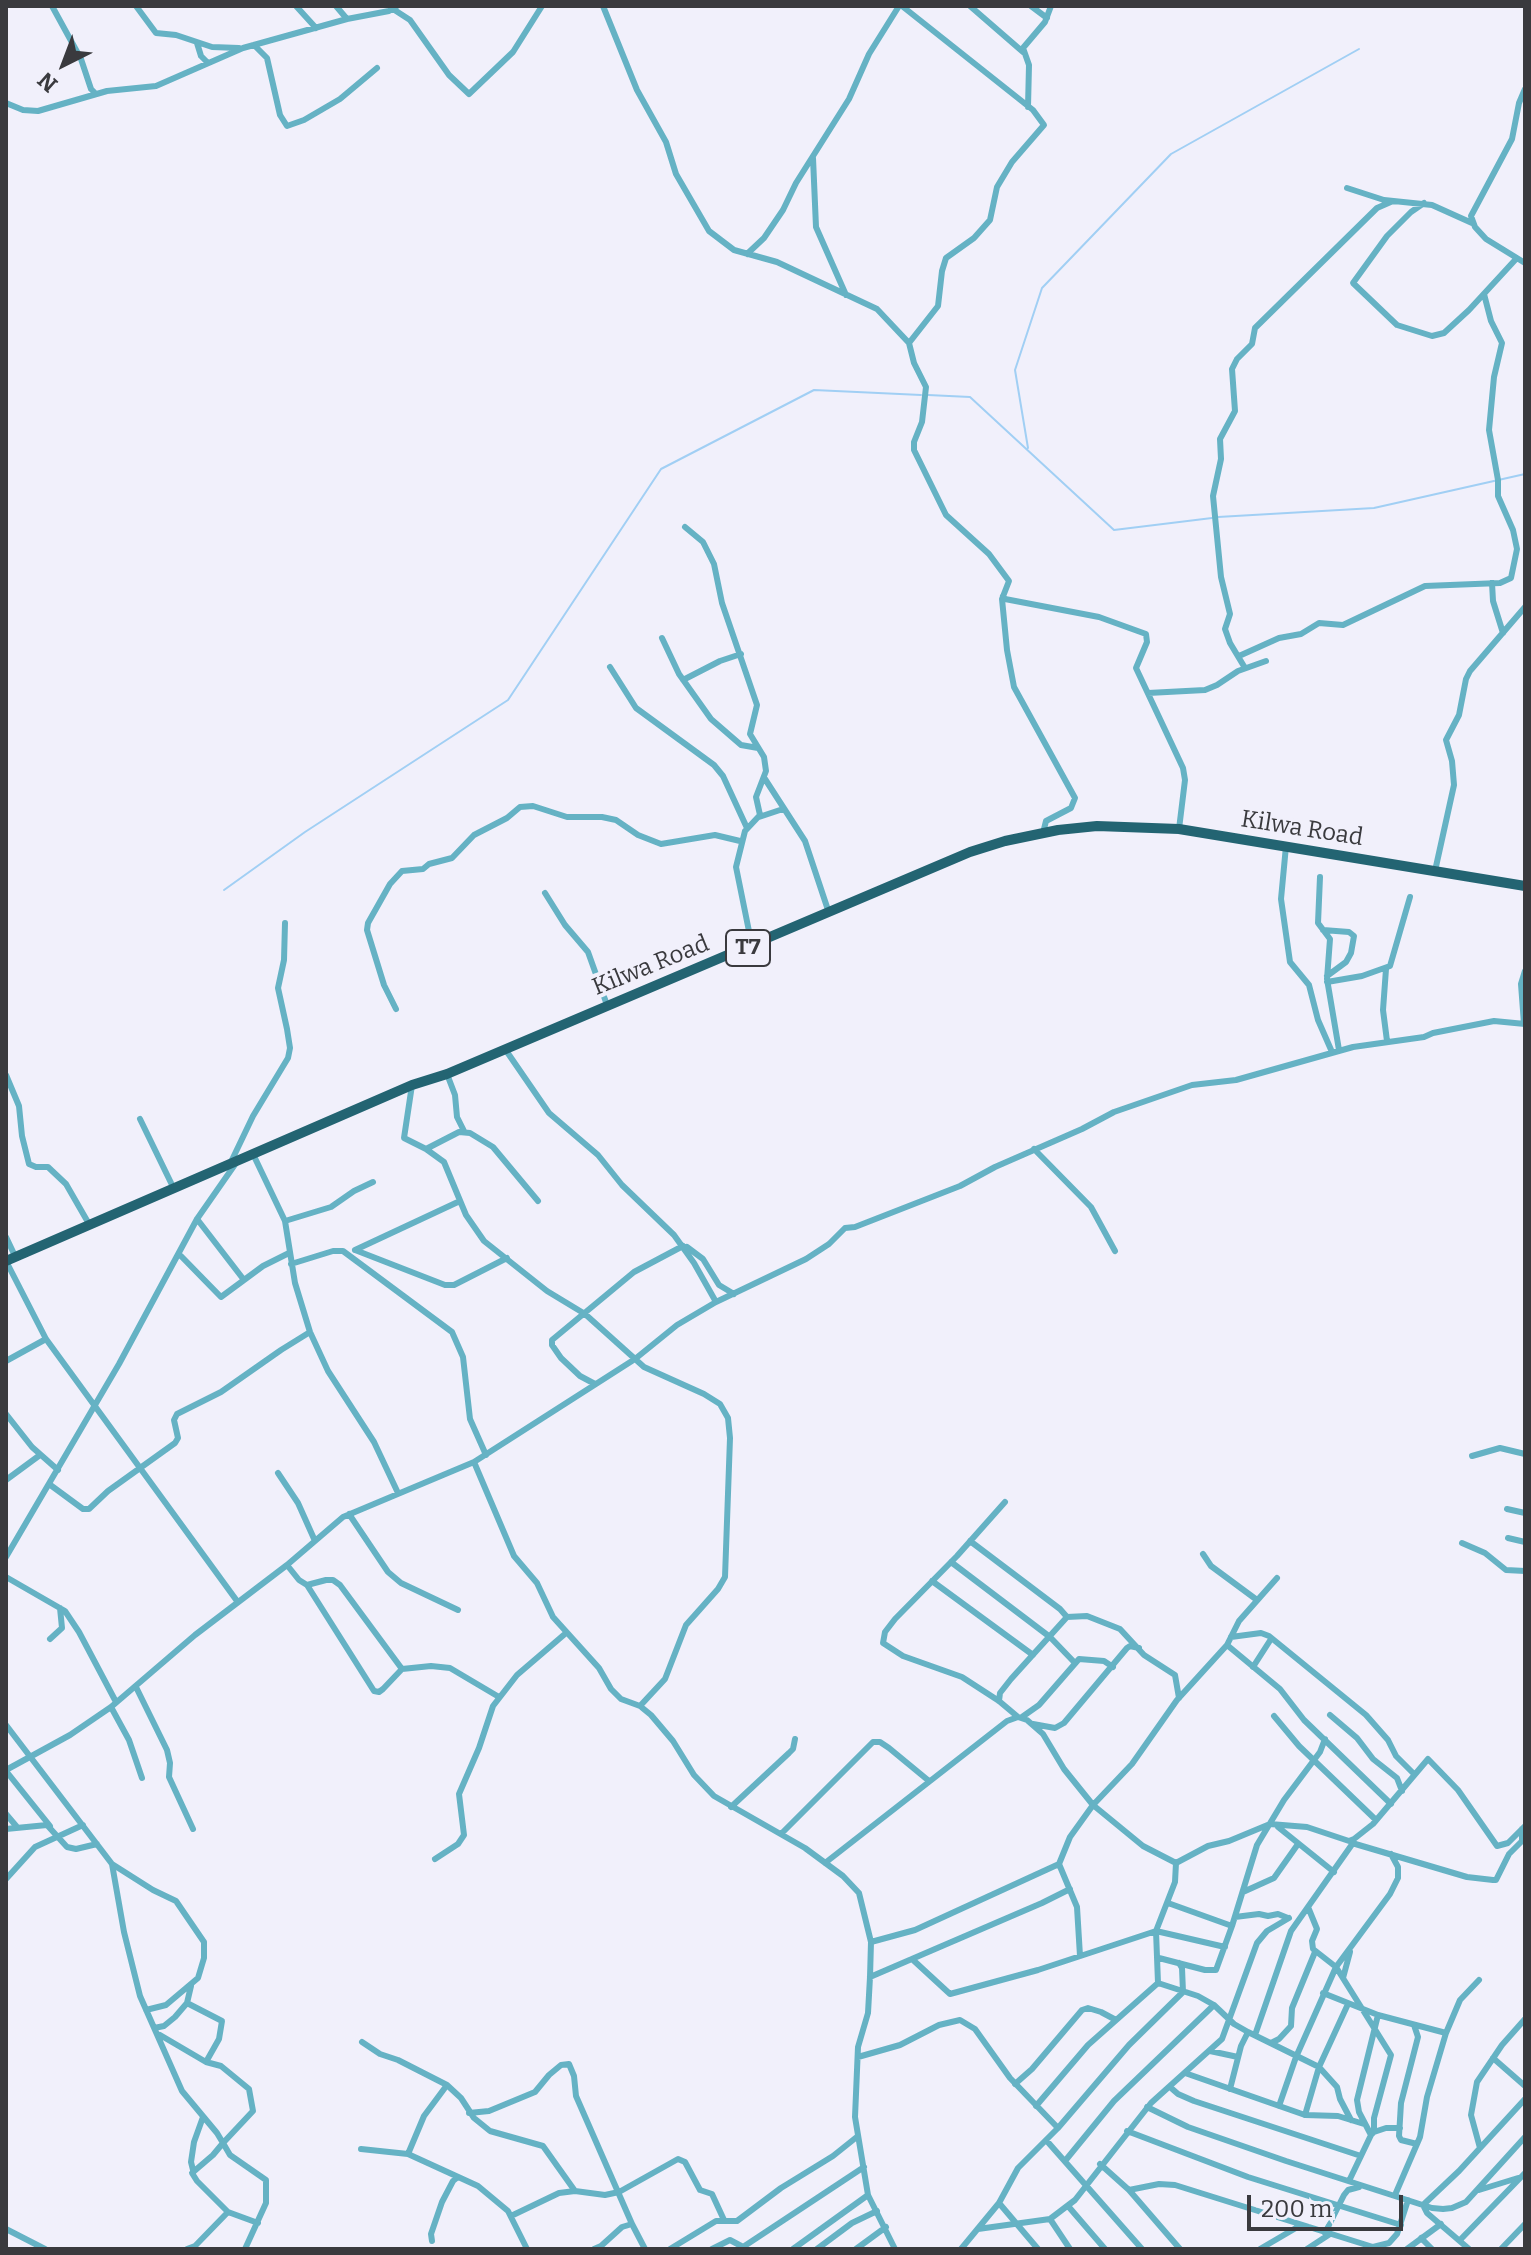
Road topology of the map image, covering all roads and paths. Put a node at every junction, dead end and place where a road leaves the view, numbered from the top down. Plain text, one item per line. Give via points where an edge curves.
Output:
1 (52, 6) edge
2 (136, 6) edge
3 (296, 6) edge
4 (336, 6) edge
5 (542, 6) edge
6 (603, 6) edge
7 (901, 6) edge
8 (970, 6) edge
9 (1031, 6) edge
10 (1051, 6) edge
11 (395, 7) edge
12 (1047, 18) junction
13 (347, 19) junction
14 (316, 28) junction
15 (197, 43) junction
16 (254, 45) junction
17 (243, 48) junction
18 (1023, 52) junction
19 (208, 63) junction
20 (377, 68) dead end
21 (1525, 89) edge
22 (96, 94) junction
23 (6, 103) edge
24 (1028, 107) junction
25 (813, 156) junction
26 (1347, 188) dead end
27 (1393, 201) junction
28 (1424, 203) junction
29 (1472, 223) junction
30 (747, 254) junction
31 (1516, 259) junction
32 (1525, 263) edge
33 (1484, 294) junction
34 (846, 295) junction
35 (909, 343) junction
36 (685, 527) dead end
37 (1492, 583) junction
38 (1003, 596) junction
39 (1525, 607) edge
40 (1503, 633) junction
41 (662, 638) dead end
42 (741, 654) junction
43 (1239, 656) junction
44 (1266, 661) dead end
45 (610, 667) dead end
46 (1245, 668) junction
47 (683, 680) junction
48 (1148, 693) junction
49 (758, 748) junction
50 (765, 779) junction
51 (783, 809) junction
52 (759, 817) junction
53 (747, 828) junction
54 (1179, 829) junction
55 (1043, 833) junction
56 (740, 841) junction
57 (1286, 846) junction
58 (1435, 871) junction
59 (1320, 877) dead end
60 (1525, 886) edge
61 (545, 893) dead end
62 (1410, 897) dead end
63 (829, 913) junction
64 (285, 923) dead end
65 (1323, 930) junction
66 (752, 946) junction
67 (1386, 969) junction
68 (1525, 971) edge
69 (1327, 979) junction
70 (607, 1005) junction
71 (396, 1009) dead end
72 (1524, 1024) edge
73 (1387, 1041) junction
74 (505, 1049) junction
75 (1336, 1051) junction
76 (447, 1074) junction
77 (6, 1075) edge
78 (412, 1085) junction
79 (140, 1119) dead end
80 (464, 1131) junction
81 (426, 1149) junction
82 (1034, 1149) junction
83 (253, 1154) junction
84 (233, 1164) junction
85 (373, 1182) dead end
86 (174, 1189) junction
87 (460, 1201) junction
88 (538, 1201) dead end
89 (197, 1219) junction
90 (285, 1221) junction
91 (662, 1222) junction
92 (89, 1224) junction
93 (6, 1237) edge
94 (683, 1246) junction
95 (355, 1250) junction
96 (343, 1251) junction
97 (1115, 1251) dead end
98 (289, 1253) junction
99 (179, 1254) junction
100 (507, 1258) junction
101 (9, 1259) edge
102 (291, 1264) junction
103 (244, 1280) junction
104 (734, 1294) junction
105 (716, 1302) junction
106 (585, 1314) junction
107 (310, 1332) junction
108 (46, 1339) junction
109 (635, 1359) junction
110 (6, 1361) edge
111 (595, 1384) junction
112 (94, 1406) junction
113 (6, 1414) edge
114 (1525, 1454) edge
115 (40, 1455) junction
116 (486, 1455) junction
117 (1472, 1456) dead end
118 (474, 1462) junction
119 (139, 1469) junction
120 (58, 1470) junction
121 (278, 1473) dead end
122 (6, 1480) edge
123 (49, 1484) junction
124 (398, 1493) junction
125 (1005, 1502) dead end
126 (1507, 1509) dead end
127 (1525, 1513) edge
128 (349, 1514) junction
129 (1508, 1538) dead end
130 (315, 1541) junction
131 (970, 1541) junction
132 (1525, 1542) edge
133 (1462, 1543) dead end
134 (1203, 1554) dead end
135 (6, 1557) edge
136 (951, 1562) junction
137 (287, 1565) junction
138 (1525, 1571) edge
139 (6, 1577) edge
140 (1277, 1578) dead end
141 (932, 1581) junction
142 (307, 1585) junction
143 (1257, 1600) junction
144 (237, 1601) junction
145 (60, 1608) junction
146 (458, 1610) dead end
147 (1067, 1617) junction
148 (566, 1633) junction
149 (1050, 1637) junction
150 (1231, 1637) junction
151 (50, 1639) dead end
152 (1271, 1639) junction
153 (1227, 1645) junction
154 (1139, 1648) junction
155 (1033, 1655) junction
156 (1075, 1663) junction
157 (1113, 1667) junction
158 (1253, 1667) junction
159 (402, 1669) junction
160 (136, 1687) junction
161 (499, 1697) junction
162 (1179, 1698) junction
163 (999, 1701) junction
164 (114, 1704) junction
165 (640, 1706) junction
166 (1330, 1715) dead end
167 (1274, 1716) dead end
168 (1020, 1717) junction
169 (1033, 1724) junction
170 (6, 1725) edge
171 (795, 1739) dead end
172 (1325, 1739) junction
173 (30, 1755) junction
174 (1315, 1759) junction
175 (6, 1771) edge
176 (1414, 1774) junction
177 (142, 1778) dead end
178 (929, 1781) junction
179 (1402, 1791) junction
180 (1391, 1804) junction
181 (1093, 1805) junction
182 (731, 1807) junction
183 (6, 1814) edge
184 (1376, 1820) junction
185 (83, 1825) junction
186 (1273, 1825) junction
187 (50, 1826) junction
188 (17, 1827) junction
189 (1524, 1828) edge
190 (6, 1829) edge
191 (193, 1829) dead end
192 (781, 1834) junction
193 (57, 1838) junction
194 (1351, 1842) junction
195 (97, 1844) junction
196 (1298, 1844) junction
197 (1391, 1854) junction
198 (435, 1859) dead end
199 (825, 1863) junction
200 (1176, 1863) junction
201 (112, 1864) junction
202 (1059, 1864) junction
203 (1334, 1872) junction
204 (6, 1879) edge
205 (1070, 1889) junction
206 (1243, 1892) junction
207 (1168, 1903) junction
208 (1308, 1907) junction
209 (1235, 1917) junction
210 (1289, 1918) junction
211 (1299, 1919) junction
212 (1232, 1926) junction
213 (1156, 1931) junction
214 (871, 1942) junction
215 (1225, 1947) junction
216 (1351, 1948) junction
217 (1315, 1952) junction
218 (1080, 1956) junction
219 (1159, 1958) junction
220 (912, 1959) junction
221 (1179, 1963) junction
222 (1336, 1967) junction
223 (870, 1977) junction
224 (1343, 1978) junction
225 (1479, 1980) dead end
226 (1158, 1983) junction
227 (191, 1985) junction
228 (1183, 1992) junction
229 (1323, 1993) junction
230 (187, 2003) junction
231 (1348, 2004) junction
232 (1214, 2005) junction
233 (146, 2010) junction
234 (1364, 2010) junction
235 (1378, 2015) junction
236 (1525, 2019) edge
237 (1116, 2020) junction
238 (1230, 2020) junction
239 (1414, 2025) junction
240 (156, 2031) junction
241 (1375, 2031) junction
242 (1446, 2033) junction
243 (1251, 2034) junction
244 (362, 2042) dead end
245 (1271, 2043) junction
246 (1210, 2051) junction
247 (858, 2057) junction
248 (1238, 2057) junction
249 (1296, 2057) junction
250 (1493, 2058) junction
251 (206, 2062) junction
252 (1319, 2067) junction
253 (1185, 2073) junction
254 (1015, 2084) junction
255 (447, 2085) junction
256 (1525, 2086) edge
257 (1170, 2087) junction
258 (1230, 2089) junction
259 (1525, 2099) edge
260 (1036, 2106) junction
261 (1279, 2106) junction
262 (1147, 2107) junction
263 (469, 2113) junction
264 (1305, 2115) junction
265 (203, 2117) junction
266 (1351, 2120) junction
267 (1364, 2124) junction
268 (1058, 2128) junction
269 (1400, 2128) junction
270 (1127, 2131) junction
271 (1372, 2134) junction
272 (858, 2136) junction
273 (1525, 2137) edge
274 (1046, 2140) junction
275 (223, 2143) junction
276 (1417, 2144) junction
277 (1480, 2148) junction
278 (361, 2149) dead end
279 (408, 2154) junction
280 (1361, 2156) junction
281 (1065, 2161) junction
282 (1100, 2164) junction
283 (864, 2167) junction
284 (193, 2170) junction
285 (1524, 2175) edge
286 (458, 2177) junction
287 (1349, 2181) junction
288 (1085, 2186) junction
289 (1364, 2186) junction
290 (1129, 2190) junction
291 (1478, 2190) junction
292 (575, 2191) junction
293 (619, 2192) junction
294 (868, 2195) junction
295 (1395, 2195) junction
296 (1408, 2200) junction
297 (999, 2203) junction
298 (1423, 2205) junction
299 (1068, 2206) junction
300 (1338, 2207) junction
301 (877, 2211) junction
302 (228, 2212) junction
303 (511, 2216) junction
304 (1050, 2219) junction
305 (724, 2220) junction
306 (258, 2223) junction
307 (1016, 2223) junction
308 (632, 2224) junction
309 (1441, 2224) junction
310 (1525, 2224) edge
311 (1301, 2225) junction
312 (1401, 2225) junction
313 (886, 2227) junction
314 (6, 2229) edge
315 (978, 2229) junction
316 (1327, 2234) junction
317 (1421, 2238) junction
318 (1460, 2240) junction
319 (432, 2241) dead end
320 (1272, 2246) edge
321 (191, 2248) edge
322 (717, 2248) edge
323 (745, 2248) edge
324 (818, 2248) edge
325 (1371, 2248) edge
326 (45, 2249) edge
327 (204, 2249) edge
328 (245, 2249) edge
329 (527, 2249) edge
330 (594, 2249) edge
331 (645, 2249) edge
332 (670, 2249) edge
333 (793, 2249) edge
334 (825, 2249) edge
335 (856, 2249) edge
336 (895, 2249) edge
337 (961, 2249) edge
338 (1038, 2249) edge
339 (1070, 2249) edge
340 (1105, 2249) edge
341 (1142, 2249) edge
342 (1180, 2249) edge
343 (1260, 2249) edge
344 (1307, 2249) edge
345 (1407, 2249) edge
346 (1432, 2249) edge
347 (1469, 2249) edge
348 (1501, 2249) edge

1 - 22 street
2 - 15 street via 154,32
3 - 14 street
4 - 13 street
5 - 11 street via 513,52 469,94
6 - 30 street via 686,193 714,237
7 - 24 street
7 - 25 street
8 - 18 street
9 - 12 street
10 - 12 street
11 - 13 street
12 - 18 street
13 - 14 street
14 - 16 street
15 - 17 street
15 - 19 street
16 - 17 street
16 - 20 street via 267,58 287,126 340,99
17 - 19 street
18 - 24 street via 1029,65
19 - 22 street via 156,86
21 - 29 street via 1512,139 1473,207
22 - 23 street via 38,111
24 - 35 street via 1044,125 997,187 990,220 946,258 938,306
25 - 30 street via 775,223
25 - 34 street via 816,227
26 - 27 street
27 - 28 street
27 - 43 street via 1377,208 1255,328 1252,344 1232,369 1235,411 1220,439 1213,496 1230,614 1225,629
28 - 29 street
28 - 33 street via 1387,236 1353,285 1397,325 1432,336 1444,333
29 - 31 street
30 - 34 street
31 - 32 street
31 - 33 street
33 - 37 street via 1502,343 1489,416 1497,492 1517,549 1511,578
34 - 35 street via 882,312
35 - 38 street via 926,387 914,450 946,515 989,554 1009,581
36 - 42 street via 711,557
37 - 40 street
37 - 43 street via 1425,586 1343,625 1319,623
38 - 48 street via 1142,631 1147,642 1136,668
38 - 55 street via 1014,687 1076,800 1047,819
39 - 40 street
40 - 58 street via 1468,674 1459,715 1446,739 1454,785
41 - 47 street
42 - 47 street
42 - 49 street via 757,705 750,730
43 - 46 street
44 - 46 street
45 - 53 street via 636,708 714,765
46 - 48 street via 1205,690
47 - 49 street via 713,721 743,746
48 - 54 street via 1183,768
49 - 50 street via 766,763
50 - 51 street
50 - 52 street via 756,797
51 - 52 street
51 - 63 street via 805,841
52 - 53 street
53 - 56 street
54 - 55 highway, Kilwa Road / T7 via 1097,826
54 - 57 highway, Kilwa Road / T7
55 - 63 highway, Kilwa Road / T7 via 970,852
56 - 66 street via 736,867
56 - 71 street via 715,835 661,844 616,820 520,807 474,835 452,858 402,871 393,880 367,930
57 - 58 highway, Kilwa Road / T7
57 - 75 street via 1281,899 1290,962 1309,985 1318,1020
58 - 60 highway, Kilwa Road / T7
59 - 65 street via 1318,923
61 - 70 street via 591,956
62 - 67 street via 1393,962
63 - 66 highway, Kilwa Road / T7
64 - 84 street via 278,988 288,1058 253,1116
65 - 69 street via 1330,939
65 - 69 street via 1354,936 1347,960
66 - 70 highway, Kilwa Road / T7
67 - 69 street
67 - 73 street
68 - 72 street
69 - 75 street
70 - 74 highway, Kilwa Road / T7
72 - 73 street via 1494,1021
73 - 75 street
74 - 76 highway, Kilwa Road / T7
74 - 91 street via 549,1113
75 - 82 street via 1255,1075 1192,1085 1114,1112
76 - 78 highway, Kilwa Road / T7
76 - 80 street
77 - 92 street via 19,1106 29,1164 48,1167 66,1184
78 - 81 street via 403,1136
78 - 83 highway, Kilwa Road / T7
79 - 86 street
80 - 81 street
80 - 88 street via 493,1147
81 - 87 street via 444,1162
82 - 97 street via 1091,1207
82 - 104 street via 960,1186 845,1228 805,1260
83 - 84 highway, Kilwa Road / T7
83 - 90 street
84 - 86 highway, Kilwa Road / T7
84 - 89 street
85 - 90 street via 331,1207
86 - 92 highway, Kilwa Road / T7
87 - 95 street
87 - 100 street via 477,1233
89 - 99 street
89 - 103 street
90 - 98 street
91 - 94 street
91 - 104 street via 702,1258 719,1285
92 - 101 highway, Kilwa Road / T7
93 - 101 street
94 - 105 street
94 - 106 street via 634,1272
95 - 96 street
95 - 100 street via 445,1285
96 - 102 street
96 - 116 street via 457,1339 470,1419
98 - 102 street
98 - 103 street
99 - 103 street via 217,1296 224,1297
99 - 112 street
100 - 106 street
101 - 108 street
102 - 107 street
104 - 105 street
105 - 109 street
106 - 109 street
106 - 111 street via 552,1345 580,1376
107 - 119 street via 221,1392 177,1414 175,1443
107 - 124 street
108 - 110 street
108 - 112 street
109 - 111 street
109 - 165 street via 720,1404 730,1438 725,1577 686,1625 665,1679
111 - 116 street
112 - 119 street
112 - 120 street
113 - 115 street
114 - 117 street via 1500,1448
115 - 120 street
115 - 122 street
116 - 118 street
118 - 124 street
118 - 148 street via 514,1556
119 - 123 street via 86,1510
119 - 144 street
120 - 123 street
121 - 130 street
123 - 135 street
124 - 128 street
125 - 131 street
126 - 127 street
128 - 130 street
128 - 146 street via 395,1578
129 - 132 street
130 - 137 street
131 - 136 street
131 - 147 street
133 - 138 street via 1506,1570
134 - 143 street
136 - 141 street
136 - 149 street
137 - 142 street
137 - 144 street
139 - 145 street
140 - 143 street
141 - 155 street
141 - 163 street via 895,1619 883,1643 903,1656 962,1677
142 - 159 street via 333,1580 340,1585
142 - 159 street via 374,1691
143 - 150 street
144 - 160 street
145 - 151 street via 62,1626
145 - 164 street via 79,1632
147 - 149 street
147 - 154 street via 1087,1616 1115,1625
148 - 161 street
148 - 165 street via 621,1699
149 - 155 street
149 - 156 street
150 - 152 street via 1261,1633
150 - 153 street
152 - 158 street
152 - 176 street via 1366,1715
153 - 158 street
153 - 162 street
154 - 157 street via 1129,1647
154 - 162 street via 1175,1675
155 - 163 street
156 - 157 street via 1083,1657
156 - 168 street via 1039,1705
157 - 169 street via 1064,1723 1055,1728
158 - 172 street
159 - 161 street via 450,1668
160 - 164 street
160 - 191 street via 167,1750 169,1777
161 - 198 street via 459,1794 464,1835
162 - 181 street via 1132,1764
163 - 168 street
164 - 173 street
164 - 177 street
165 - 182 street via 662,1727 706,1789
166 - 179 street via 1397,1778
167 - 174 street
168 - 169 street
168 - 178 street via 1007,1721
169 - 181 street
170 - 173 street
171 - 182 street via 793,1749
172 - 174 street
172 - 180 street
173 - 175 street
173 - 185 street
174 - 184 street
174 - 186 street
175 - 187 street
176 - 179 street
176 - 189 street via 1430,1759 1497,1846
178 - 192 street via 889,1748 873,1742
178 - 199 street
179 - 180 street
180 - 184 street
181 - 200 street via 1143,1846
181 - 202 street
182 - 192 street
183 - 188 street
184 - 194 street
185 - 193 street
185 - 195 street
186 - 194 street via 1307,1827
186 - 196 street
186 - 200 street via 1208,1846
186 - 206 street via 1255,1850
187 - 188 street
187 - 193 street
188 - 190 street
189 - 197 street via 1522,1841 1496,1880 1467,1877
192 - 199 street
193 - 195 street via 71,1848
193 - 204 street via 35,1847
194 - 197 street
194 - 203 street
195 - 201 street
196 - 203 street
196 - 206 street via 1274,1878
197 - 216 street via 1398,1878
199 - 214 street via 859,1893
200 - 207 street
201 - 227 street via 176,1901 200,1932 204,1958
201 - 233 street
202 - 205 street
202 - 214 street via 915,1930
203 - 208 street
205 - 218 street via 1077,1907
205 - 220 street
206 - 209 street
207 - 212 street
207 - 213 street
208 - 211 street
208 - 217 street via 1317,1925
209 - 210 street
209 - 212 street
210 - 211 street
210 - 238 street via 1257,1943
211 - 243 street
212 - 215 street
213 - 215 street
213 - 218 street
213 - 219 street
214 - 223 street
215 - 221 street via 1216,1970
216 - 222 street
216 - 224 street
217 - 222 street
217 - 245 street via 1292,2008 1291,2026
218 - 220 street via 950,1994
219 - 221 street
219 - 226 street
220 - 223 street
221 - 228 street
222 - 224 street
222 - 229 street
223 - 247 street
224 - 234 street
225 - 242 street via 1464,1993
226 - 228 street
226 - 237 street
227 - 230 street
227 - 233 street via 166,2005
228 - 232 street
228 - 268 street
229 - 231 street
229 - 249 street
230 - 240 street
230 - 251 street via 222,2021
231 - 234 street
231 - 252 street
232 - 238 street
232 - 281 street via 1114,2101
233 - 240 street
234 - 235 street
234 - 241 street
235 - 239 street
235 - 241 street
236 - 250 street
237 - 254 street via 1082,2010
237 - 260 street
238 - 243 street
238 - 246 street
239 - 242 street
239 - 269 street via 1418,2037
240 - 251 street
240 - 265 street via 182,2091
241 - 267 street via 1357,2100
241 - 271 street via 1391,2058
242 - 276 street
243 - 245 street
243 - 248 street
244 - 255 street
245 - 249 street
246 - 248 street
246 - 253 street
247 - 254 street via 960,2020 975,2029
247 - 272 street
248 - 258 street
249 - 252 street
249 - 261 street
250 - 256 street
250 - 277 street via 1477,2082 1472,2103
251 - 275 street via 221,2066 247,2086 253,2108
252 - 264 street
252 - 266 street via 1337,2087
253 - 257 street
253 - 258 street
254 - 260 street
255 - 263 street
255 - 279 street via 424,2116
257 - 262 street
257 - 280 street via 1194,2101
258 - 261 street
259 - 277 street
260 - 268 street
261 - 264 street
262 - 270 street
262 - 287 street via 1188,2127
263 - 292 street via 499,2135 543,2146
263 - 293 street via 489,2111 535,2092 567,2062 576,2096
264 - 266 street
265 - 275 street
265 - 284 street via 194,2142
266 - 267 street
267 - 271 street
268 - 274 street
269 - 271 street
269 - 276 street via 1401,2140
270 - 282 street
270 - 300 street
271 - 280 street
272 - 283 street
272 - 305 street via 737,2221
273 - 291 street
274 - 281 street
274 - 297 street via 1018,2168
275 - 284 street
275 - 306 street via 230,2155 266,2180 266,2203
276 - 295 street
277 - 298 street
278 - 279 street
279 - 286 street
280 - 287 street
281 - 288 street
282 - 288 street
282 - 290 street
283 - 294 street
283 - 323 street
284 - 302 street via 193,2177
285 - 291 street
285 - 318 street
286 - 303 street via 486,2192
286 - 319 street via 442,2202
287 - 289 street
288 - 299 street
288 - 341 street
289 - 295 street
289 - 300 street via 1348,2190
290 - 311 street via 1175,2185
290 - 342 street
291 - 298 street via 1452,2208
292 - 293 street
292 - 303 street via 546,2198
293 - 305 street via 682,2160 700,2190 712,2194
293 - 308 street
294 - 301 street
294 - 333 street
295 - 296 street
296 - 298 street
296 - 312 street
297 - 307 street
297 - 315 street
298 - 309 street
299 - 304 street
299 - 340 street
300 - 312 street
300 - 316 street
301 - 313 street
301 - 324 street
302 - 306 street
302 - 321 street
303 - 329 street
304 - 307 street
304 - 339 street
305 - 332 street
306 - 328 street
307 - 315 street
307 - 338 street
308 - 330 street
308 - 331 street
309 - 317 street
309 - 318 street
310 - 348 street
311 - 316 street
311 - 320 street
312 - 325 street via 1389,2243
313 - 335 street
313 - 336 street
314 - 326 street
315 - 337 street
316 - 325 street
316 - 344 street
317 - 345 street
317 - 346 street
318 - 347 street
320 - 343 street
321 - 327 street
322 - 323 street via 730,2240
324 - 334 street

